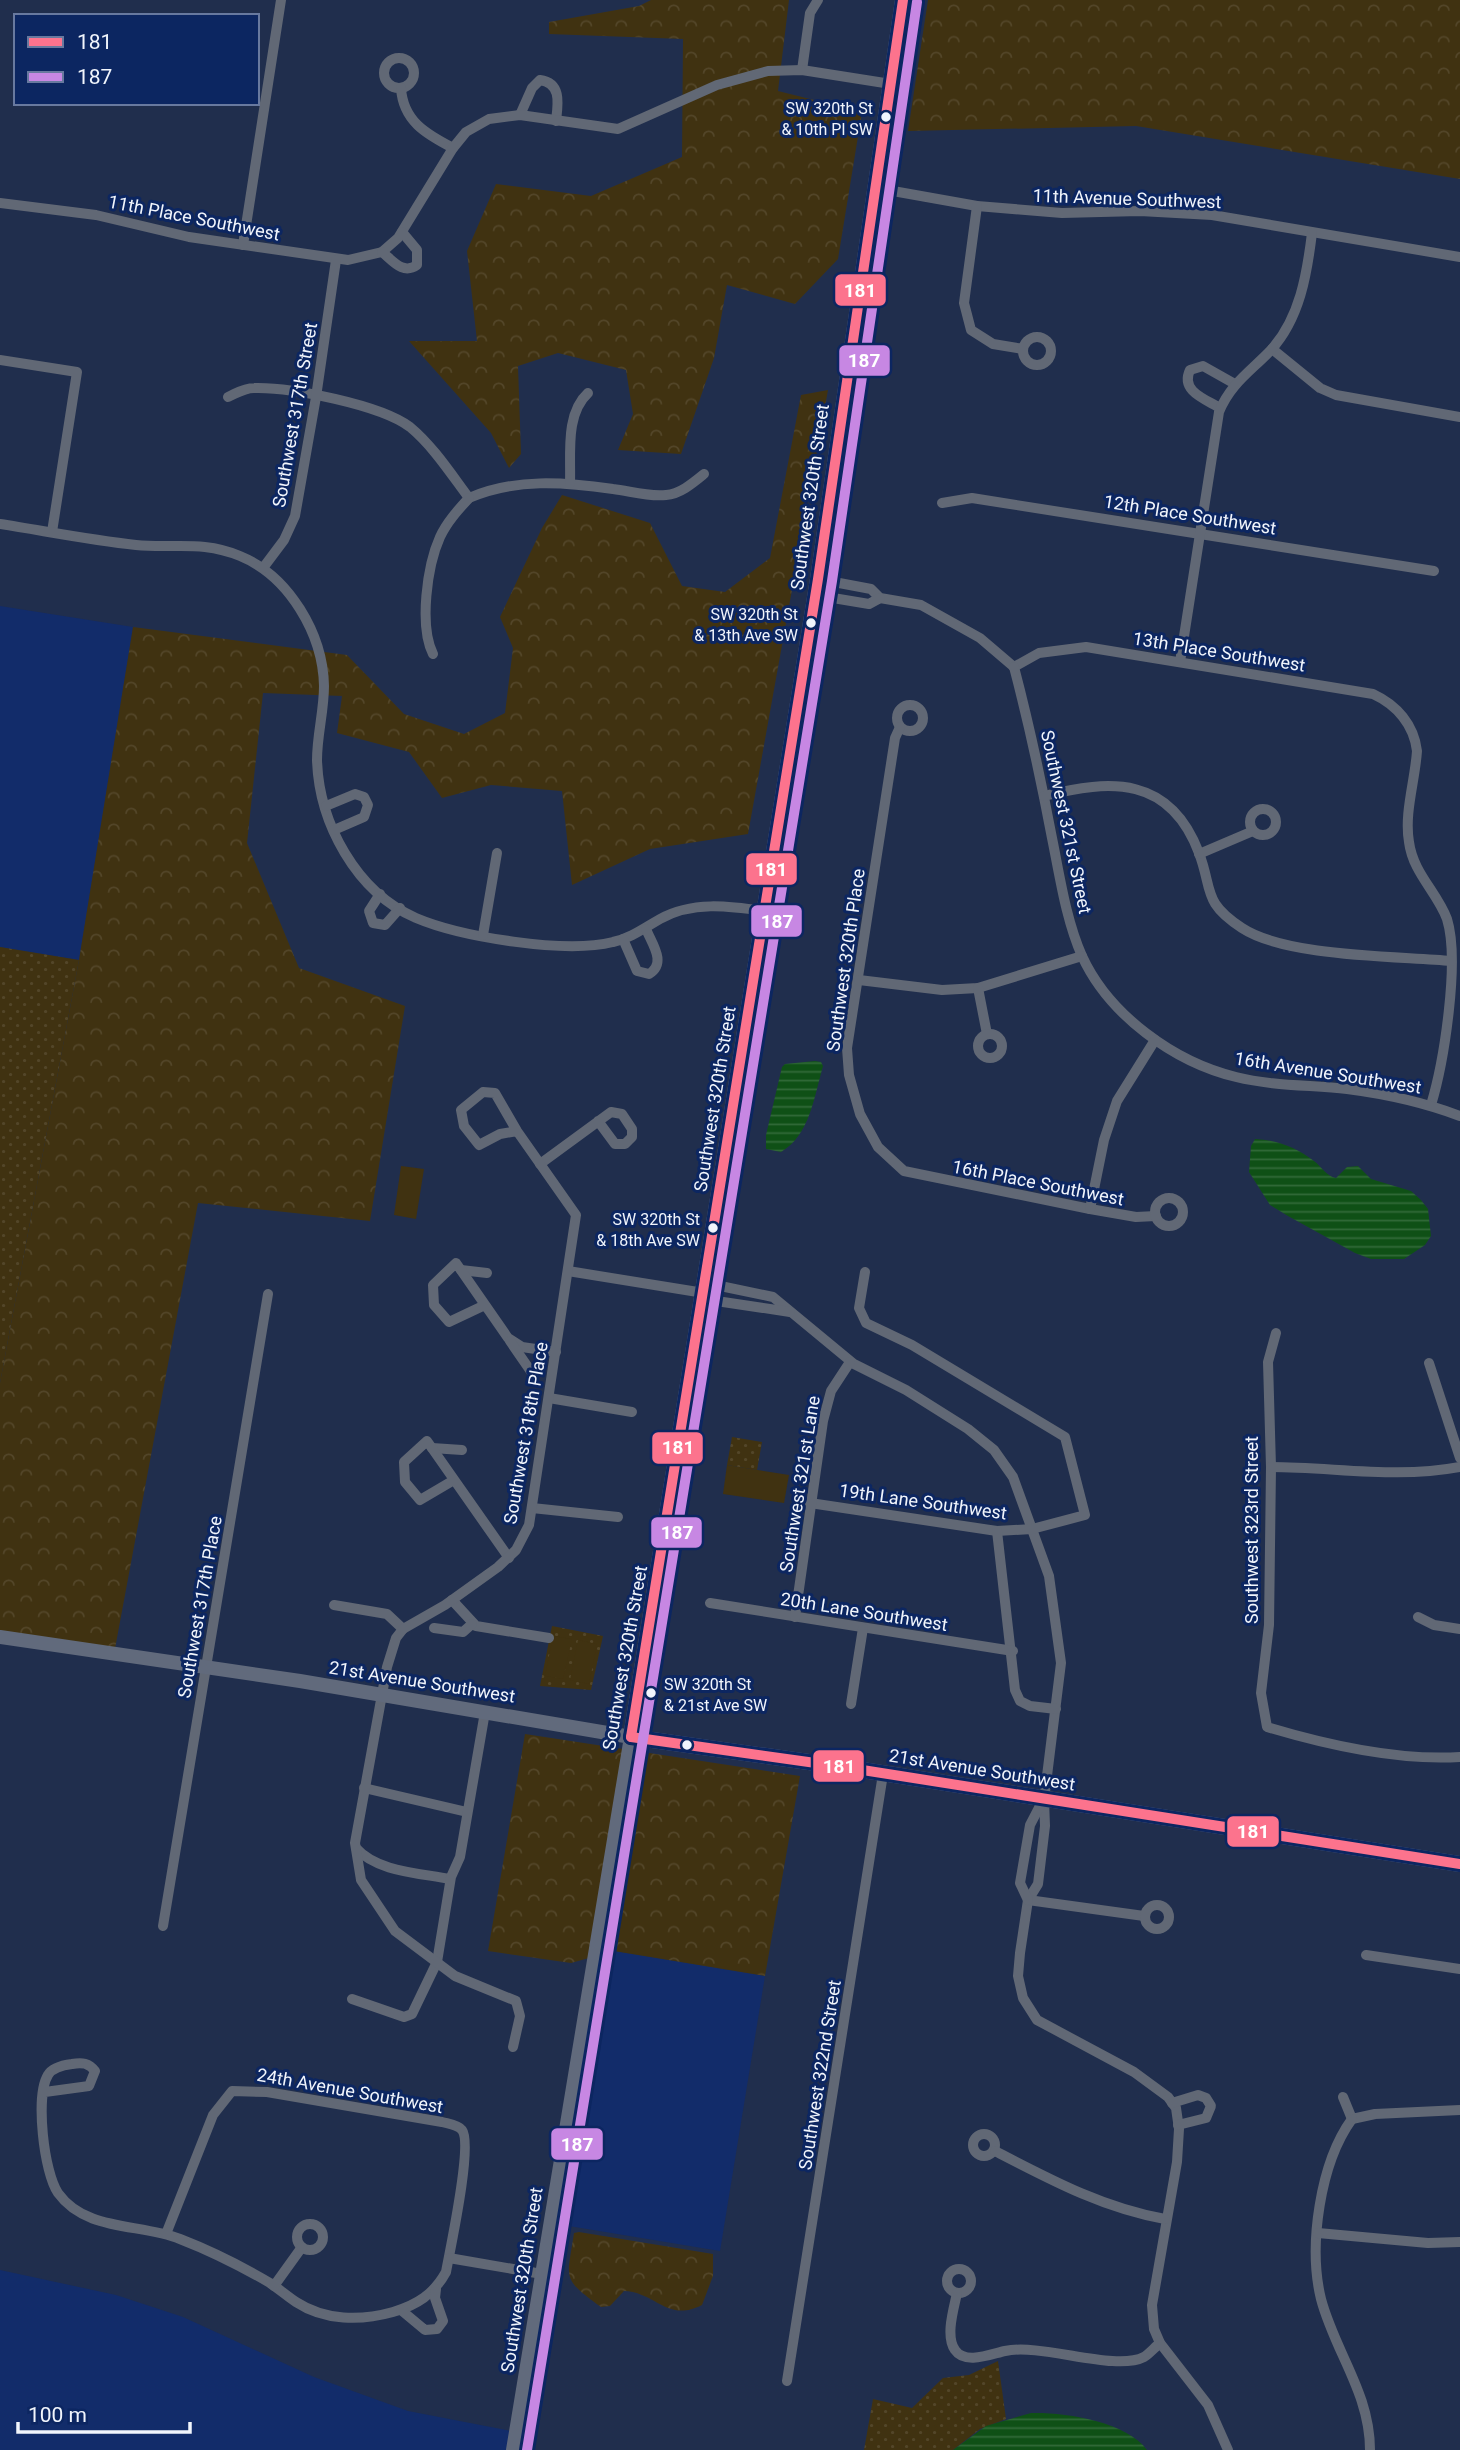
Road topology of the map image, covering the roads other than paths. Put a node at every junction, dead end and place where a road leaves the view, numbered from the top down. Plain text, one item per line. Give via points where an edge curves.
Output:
1 (281, 0) edge
2 (818, 0) edge
3 (904, 0) edge
4 (803, 70) junction
5 (891, 84) junction
6 (401, 88) dead end
7 (520, 116) junction
8 (556, 121) junction
9 (453, 148) junction
10 (876, 188) junction
11 (0, 203) edge
12 (977, 206) junction
13 (402, 232) junction
14 (1312, 233) junction
15 (243, 244) junction
16 (382, 252) junction
17 (1460, 257) edge
18 (336, 260) junction
19 (1023, 349) dead end
20 (1272, 349) junction
21 (0, 360) edge
22 (1235, 384) junction
23 (588, 393) dead end
24 (229, 397) dead end
25 (316, 397) junction
26 (1220, 408) junction
27 (1460, 417) edge
28 (704, 474) dead end
29 (570, 483) junction
30 (469, 498) junction
31 (942, 503) dead end
32 (0, 524) edge
33 (1200, 531) junction
34 (52, 532) junction
35 (263, 568) junction
36 (1434, 571) dead end
37 (818, 579) junction
38 (815, 595) junction
39 (880, 597) junction
40 (433, 654) dead end
41 (1180, 662) junction
42 (1014, 667) junction
43 (900, 727) dead end
44 (1044, 796) junction
45 (326, 806) junction
46 (334, 831) junction
47 (1254, 831) dead end
48 (497, 853) dead end
49 (1199, 854) junction
50 (380, 894) junction
51 (400, 908) junction
52 (763, 911) junction
53 (646, 929) junction
54 (483, 935) junction
55 (623, 939) junction
56 (1082, 956) junction
57 (1451, 961) junction
58 (859, 979) junction
59 (978, 988) junction
60 (987, 1034) dead end
61 (1155, 1040) junction
62 (1431, 1105) junction
63 (1460, 1116) edge
64 (598, 1121) dead end
65 (517, 1131) junction
66 (540, 1164) junction
67 (915, 1175) joint
68 (1090, 1209) junction
69 (1156, 1216) dead end
70 (461, 1270) junction
71 (568, 1271) junction
72 (865, 1272) dead end
73 (487, 1273) dead end
74 (704, 1292) junction
75 (268, 1294) dead end
76 (485, 1305) junction
77 (791, 1312) junction
78 (1276, 1333) dead end
79 (508, 1338) junction
80 (556, 1352) junction
81 (850, 1362) junction
82 (1429, 1363) dead end
83 (532, 1373) dead end
84 (549, 1398) junction
85 (632, 1412) dead end
86 (432, 1448) junction
87 (462, 1450) dead end
88 (1460, 1458) edge
89 (1271, 1467) junction
90 (1460, 1467) edge
91 (454, 1480) junction
92 (810, 1503) junction
93 (532, 1508) junction
94 (618, 1517) dead end
95 (1032, 1529) junction
96 (997, 1531) junction
97 (509, 1558) junction
98 (452, 1600) junction
99 (710, 1603) dead end
100 (334, 1605) dead end
101 (1418, 1616) dead end
102 (795, 1617) junction
103 (472, 1624) junction
104 (434, 1628) dead end
105 (863, 1628) junction
106 (403, 1629) junction
107 (1460, 1629) edge
108 (0, 1637) edge
109 (549, 1638) dead end
110 (1013, 1651) junction
111 (205, 1667) junction
112 (382, 1695) junction
113 (851, 1704) dead end
114 (1056, 1709) junction
115 (485, 1712) junction
116 (631, 1737) junction
117 (1460, 1757) edge
118 (883, 1774) junction
119 (364, 1788) junction
120 (1044, 1800) junction
121 (467, 1812) junction
122 (356, 1848) junction
123 (1460, 1864) edge
124 (450, 1879) junction
125 (1028, 1900) junction
126 (1144, 1916) dead end
127 (163, 1926) dead end
128 (1366, 1955) dead end
129 (437, 1962) junction
130 (1460, 1969) edge
131 (352, 1999) dead end
132 (513, 2046) dead end
133 (45, 2092) junction
134 (1343, 2097) dead end
135 (1174, 2105) junction
136 (1460, 2110) edge
137 (1352, 2119) junction
138 (1178, 2125) junction
139 (995, 2151) dead end
140 (1165, 2219) junction
141 (1318, 2232) junction
142 (166, 2234) junction
143 (1460, 2242) edge
144 (302, 2247) dead end
145 (449, 2258) junction
146 (542, 2274) junction
147 (274, 2286) junction
148 (436, 2289) junction
149 (957, 2292) dead end
150 (401, 2310) junction
151 (1160, 2343) junction
152 (787, 2381) dead end
153 (513, 2450) edge
154 (1228, 2450) edge
155 (1370, 2450) edge

1 - 15 street
2 - 4 street via 810,13
3 - 5 main road, Southwest 320th Street
4 - 5 street
4 - 8 street via 747,75 618,129
5 - 10 main road, Southwest 320th Street
6 - 9 street via 406,114
7 - 8 street
7 - 8 street via 540,80 555,88
7 - 9 street via 476,124
9 - 13 street
10 - 12 street, 11th Avenue Southwest
10 - 37 main road, Southwest 320th Street
11 - 15 street, 11th Place Southwest via 96,215 153,230
12 - 14 street, 11th Avenue Southwest via 1062,214 1140,211 1212,215
12 - 19 street via 964,303 971,330 993,344
13 - 16 street
13 - 16 street via 417,250 417,265 403,269
14 - 17 street, 11th Avenue Southwest
14 - 20 street via 1302,292
15 - 18 street, 11th Place Southwest
16 - 18 street, 11th Place Southwest
18 - 25 street, Southwest 317th Street
20 - 22 street
20 - 27 street via 1320,388 1336,395
21 - 34 street via 77,372
22 - 26 street
22 - 26 street via 1203,366 1190,370 1189,388
23 - 29 street via 580,400 573,420
24 - 25 street via 252,388
25 - 30 street via 367,406 397,418 419,435
25 - 35 street, Southwest 317th Street via 295,516
26 - 33 street
28 - 29 street via 669,495
29 - 30 street via 513,484
30 - 40 street via 446,527 435,553 425,618
31 - 33 street, 12th Place Southwest via 972,498
32 - 34 street
33 - 36 street, 12th Place Southwest
33 - 41 street
34 - 35 street via 138,545 198,545 228,551
35 - 45 street via 304,617 321,660 324,685 317,758
37 - 38 main road, Southwest 320th Street
37 - 39 street via 871,589
38 - 39 street via 869,604
38 - 52 main road, Southwest 320th Street
39 - 42 street via 932,610 980,638
41 - 42 street, 13th Place Southwest via 1086,647 1039,653
41 - 57 street, 13th Place Southwest via 1373,694 1388,701 1410,727 1417,751 1409,842 1421,876 1447,918
42 - 44 street, Southwest 321st Street
43 - 58 street, Southwest 320th Place
44 - 49 street via 1089,785 1137,789 1162,801 1185,826
44 - 56 street, Southwest 321st Street via 1064,899
45 - 46 street
45 - 46 street via 355,794 364,797 368,805 364,817
46 - 50 street via 351,862
47 - 49 street
48 - 54 street
49 - 57 street via 1206,889 1218,907 1259,937 1305,948
50 - 51 street
50 - 51 street via 369,911 373,923 389,923
51 - 54 street via 441,926
52 - 53 street via 707,906 674,913
52 - 74 main road, Southwest 320th Street
53 - 55 street
53 - 55 street via 659,960 657,969 649,974 637,971
54 - 55 street via 567,946
56 - 59 street
56 - 61 street, Southwest 321st Street via 1119,1007
57 - 62 street via 1445,1052
58 - 59 street via 942,990
58 - 67 street, Southwest 320th Place via 847,1048 855,1098 878,1147 897,1166
59 - 60 street
61 - 62 street, 16th Avenue Southwest via 1238,1078 1391,1095
61 - 68 street via 1117,1101
62 - 63 street, 16th Avenue Southwest
64 - 66 street
65 - 65 street, Southwest 318th Place via 491,1091 461,1110 464,1126 479,1145
65 - 66 street, Southwest 318th Place
66 - 71 street, Southwest 318th Place via 576,1215
67 - 68 street, 16th Place Southwest
68 - 69 street, 16th Place Southwest
70 - 73 street
70 - 76 street
70 - 76 street via 456,1263 435,1281 434,1304 451,1323
71 - 74 street
71 - 80 street, Southwest 318th Place
72 - 95 street, 19th Lane Southwest via 859,1308 866,1323 912,1345 1065,1437 1085,1515
74 - 77 street
74 - 77 street via 764,1293
74 - 116 main road, Southwest 320th Street
75 - 111 street, Southwest 317th Place
76 - 79 street
77 - 81 street
78 - 89 street, Southwest 323rd Street via 1268,1362
79 - 80 street via 522,1347
79 - 83 street
80 - 84 street, Southwest 318th Place
81 - 92 street, Southwest 321st Lane via 831,1391
81 - 95 street via 906,1390 994,1451 1013,1477
82 - 88 street
84 - 85 street
84 - 93 street, Southwest 318th Place
86 - 87 street
86 - 91 street
86 - 91 street via 427,1441 406,1459 405,1482 422,1500
89 - 90 street via 1408,1474
89 - 117 street, Southwest 323rd Street via 1269,1625 1261,1693 1267,1727 1387,1752
91 - 97 street
92 - 96 street, 19th Lane Southwest
92 - 102 street, Southwest 321st Lane
93 - 94 street
93 - 97 street, Southwest 318th Place via 522,1541
95 - 96 street, 19th Lane Southwest
95 - 114 street via 1049,1576 1056,1620 1061,1663
96 - 110 street
97 - 98 street, Southwest 318th Place
98 - 103 street
98 - 106 street, Southwest 318th Place
99 - 102 street, 20th Lane Southwest
100 - 106 street via 387,1614
101 - 107 street via 1434,1625
102 - 105 street, 20th Lane Southwest
103 - 104 street via 463,1632
103 - 109 street
105 - 110 street, 20th Lane Southwest
105 - 113 street
106 - 112 street via 390,1652
108 - 111 main road, 21st Avenue Southwest
110 - 114 street via 1020,1701
111 - 112 main road, 21st Avenue Southwest
111 - 127 street, Southwest 317th Place
112 - 115 main road, 21st Avenue Southwest
112 - 119 street
114 - 120 street
115 - 116 main road, 21st Avenue Southwest
115 - 121 street
116 - 118 main road, 21st Avenue Southwest
116 - 146 main road, Southwest 320th Street
118 - 120 main road, 21st Avenue Southwest
118 - 152 street, Southwest 322nd Street
119 - 121 street
119 - 122 street
120 - 123 main road, 21st Avenue Southwest
120 - 125 street via 1038,1884
120 - 125 street via 1030,1825 1020,1884
121 - 124 street via 460,1857
122 - 124 street via 364,1858 382,1865
122 - 129 street via 358,1872 394,1931
124 - 129 street
125 - 126 street
125 - 135 street via 1018,1976 1023,1998 1037,2020 1134,2071
128 - 130 street
129 - 131 street via 412,2014 394,2016
129 - 132 street via 469,1983 516,2001 520,2017
133 - 133 street via 89,2086 95,2071 86,2064 54,2069 48,2074
133 - 142 street via 44,2156 59,2194 76,2211 97,2221
134 - 137 street
135 - 138 street
135 - 138 street via 1198,2095 1211,2106 1206,2118
136 - 137 street
137 - 141 street via 1337,2142 1326,2176
138 - 140 street via 1177,2162
139 - 140 street via 1094,2201
140 - 151 street via 1152,2305
141 - 143 street
141 - 155 street via 1321,2299 1365,2407
142 - 145 street, 24th Avenue Southwest via 213,2115 232,2091 267,2092 435,2120 462,2130 466,2159
142 - 147 street via 220,2256
144 - 147 street
145 - 146 street
145 - 148 street
146 - 153 main road, Southwest 320th Street
147 - 150 street via 305,2307 337,2317 364,2318
148 - 150 street
148 - 150 street via 443,2321 438,2329 425,2330
149 - 151 street via 951,2343 956,2353 966,2358 1039,2350 1129,2361 1144,2357
151 - 154 street via 1208,2405

